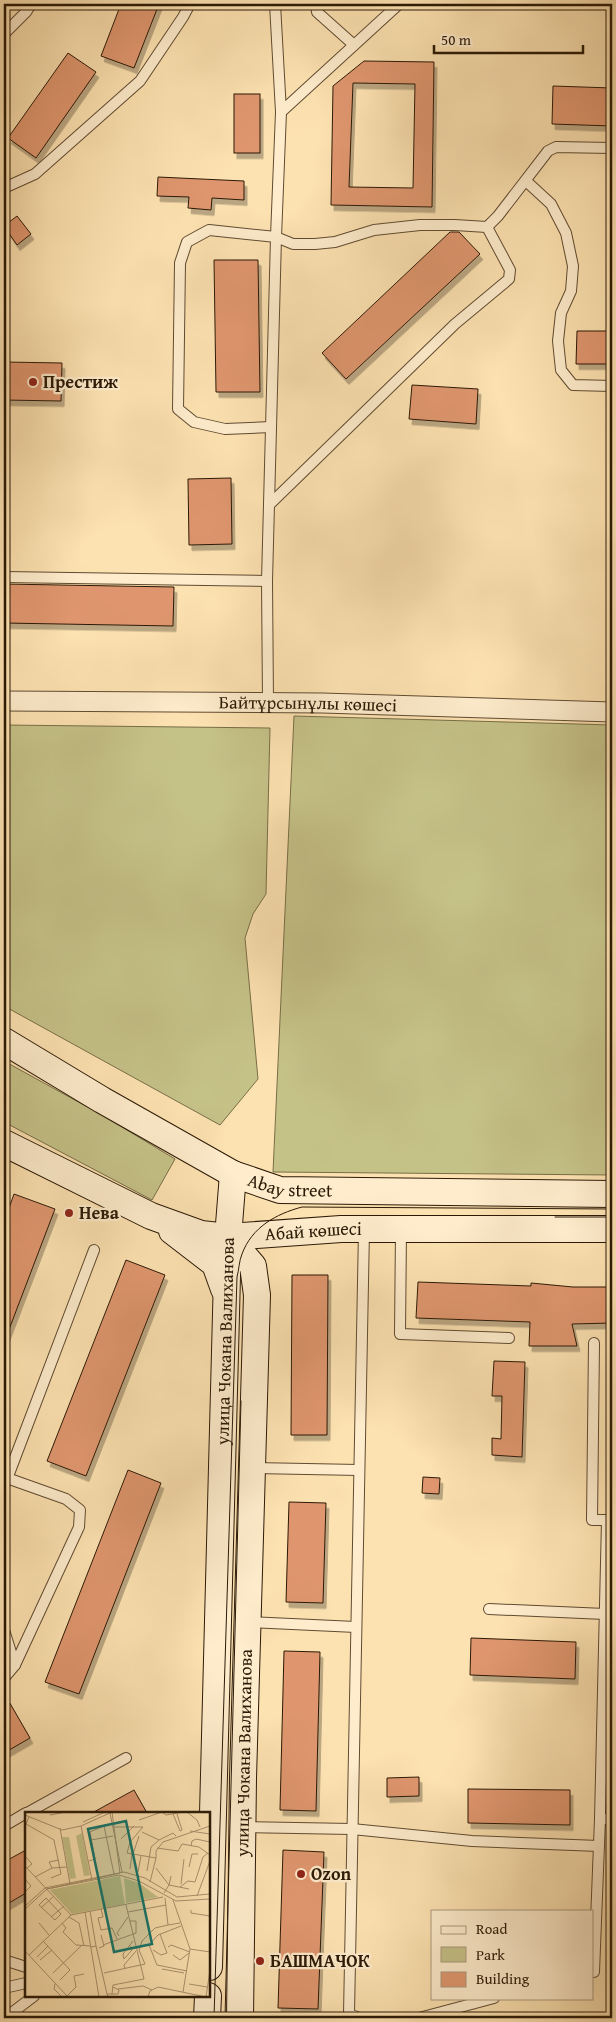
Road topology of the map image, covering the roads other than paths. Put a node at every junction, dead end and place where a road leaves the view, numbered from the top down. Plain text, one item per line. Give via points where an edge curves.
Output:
1 (32, 4) edge
2 (190, 4) edge
3 (275, 4) edge
4 (316, 4) edge
5 (399, 4) edge
6 (4, 34) edge
7 (354, 45) junction
8 (281, 112) junction
9 (612, 148) edge
10 (526, 181) junction
11 (4, 188) edge
12 (487, 227) junction
13 (276, 237) junction
14 (612, 386) edge
15 (271, 426) junction
16 (269, 505) junction
17 (4, 576) edge
18 (266, 581) junction
19 (4, 702) edge
20 (268, 702) junction
21 (612, 712) edge
22 (4, 1041) edge
23 (4, 1143) edge
24 (233, 1174) junction
25 (612, 1194) edge
26 (151, 1216) junction
27 (364, 1229) junction
28 (401, 1229) junction
29 (612, 1229) edge
30 (295, 1232) junction
31 (228, 1237) junction
32 (94, 1250) dead end
33 (226, 1295) junction
34 (257, 1295) junction
35 (509, 1338) dead end
36 (594, 1343) dead end
37 (251, 1468) junction
38 (359, 1470) junction
39 (5, 1478) edge
40 (610, 1520) edge
41 (489, 1609) dead end
42 (605, 1614) junction
43 (247, 1622) junction
44 (356, 1627) junction
45 (4, 1630) edge
46 (15, 1665) junction
47 (4, 1678) edge
48 (126, 1758) dead end
49 (28, 1812) edge
50 (25, 1814) edge
51 (600, 1819) junction
52 (612, 1820) edge
53 (4, 1826) edge
54 (242, 1827) junction
55 (352, 1829) junction
56 (599, 1846) junction
57 (210, 1927) edge
58 (4, 1960) edge
59 (25, 1967) edge
60 (594, 1972) edge
61 (25, 1984) edge
62 (4, 1988) edge
63 (33, 1997) edge
64 (208, 1997) edge
65 (486, 2000) edge
66 (5, 2018) edge
67 (207, 2018) edge
68 (240, 2018) edge
69 (359, 2018) edge
70 (419, 2018) edge

1 - 6 lane
2 - 11 lane via 140,81 35,174
3 - 8 lane
4 - 7 lane via 317,12
5 - 7 lane
7 - 8 lane
8 - 13 lane
9 - 10 lane via 556,147 548,152
10 - 12 lane
10 - 14 lane via 551,204 566,233 573,266 571,291 561,313 558,341 561,370 573,386
12 - 13 lane via 411,226 374,230 335,242 315,244 293,244
12 - 16 lane via 510,270 509,279 455,324
13 - 15 lane
13 - 15 lane via 209,230 187,242 180,263 178,409 194,422 225,429
15 - 16 lane
16 - 18 lane
17 - 18 lane
18 - 20 lane
19 - 20 street, Байтұрсынұлы көшесі
20 - 21 street, Байтұрсынұлы көшесі
22 - 24 street, Abay street
23 - 26 street, Абай көшесі
24 - 25 street, Abay street via 280,1190
24 - 31 street
26 - 31 street, Абай көшесі via 201,1234
26 - 33 street via 215,1264
27 - 28 street, Абай көшесі
27 - 30 street, Абай көшесі
27 - 38 lane
28 - 29 street, Абай көшесі
28 - 35 lane via 400,1334
30 - 31 street, Абай көшесі
30 - 34 street via 270,1250 263,1265
31 - 33 street, улица Чокана Валиханова
31 - 34 street, улица Чокана Валиханова via 253,1266
32 - 39 lane
33 - 57 street, улица Чокана Валиханова
34 - 37 street, улица Чокана Валиханова
36 - 40 lane via 592,1520
37 - 38 lane
37 - 43 street, улица Чокана Валиханова
38 - 44 lane
39 - 46 lane via 66,1499 80,1510 79,1526
40 - 42 lane
41 - 42 lane
42 - 51 lane
43 - 44 lane
43 - 54 street, улица Чокана Валиханова
44 - 55 lane
45 - 46 lane
46 - 47 lane
48 - 49 lane
50 - 53 lane
51 - 52 lane
51 - 56 lane
54 - 55 lane
54 - 68 street, улица Чокана Валиханова
55 - 56 lane via 472,1842
55 - 69 lane via 349,2014
56 - 60 lane
58 - 59 lane
61 - 62 lane
63 - 66 lane
64 - 67 street
65 - 70 lane

